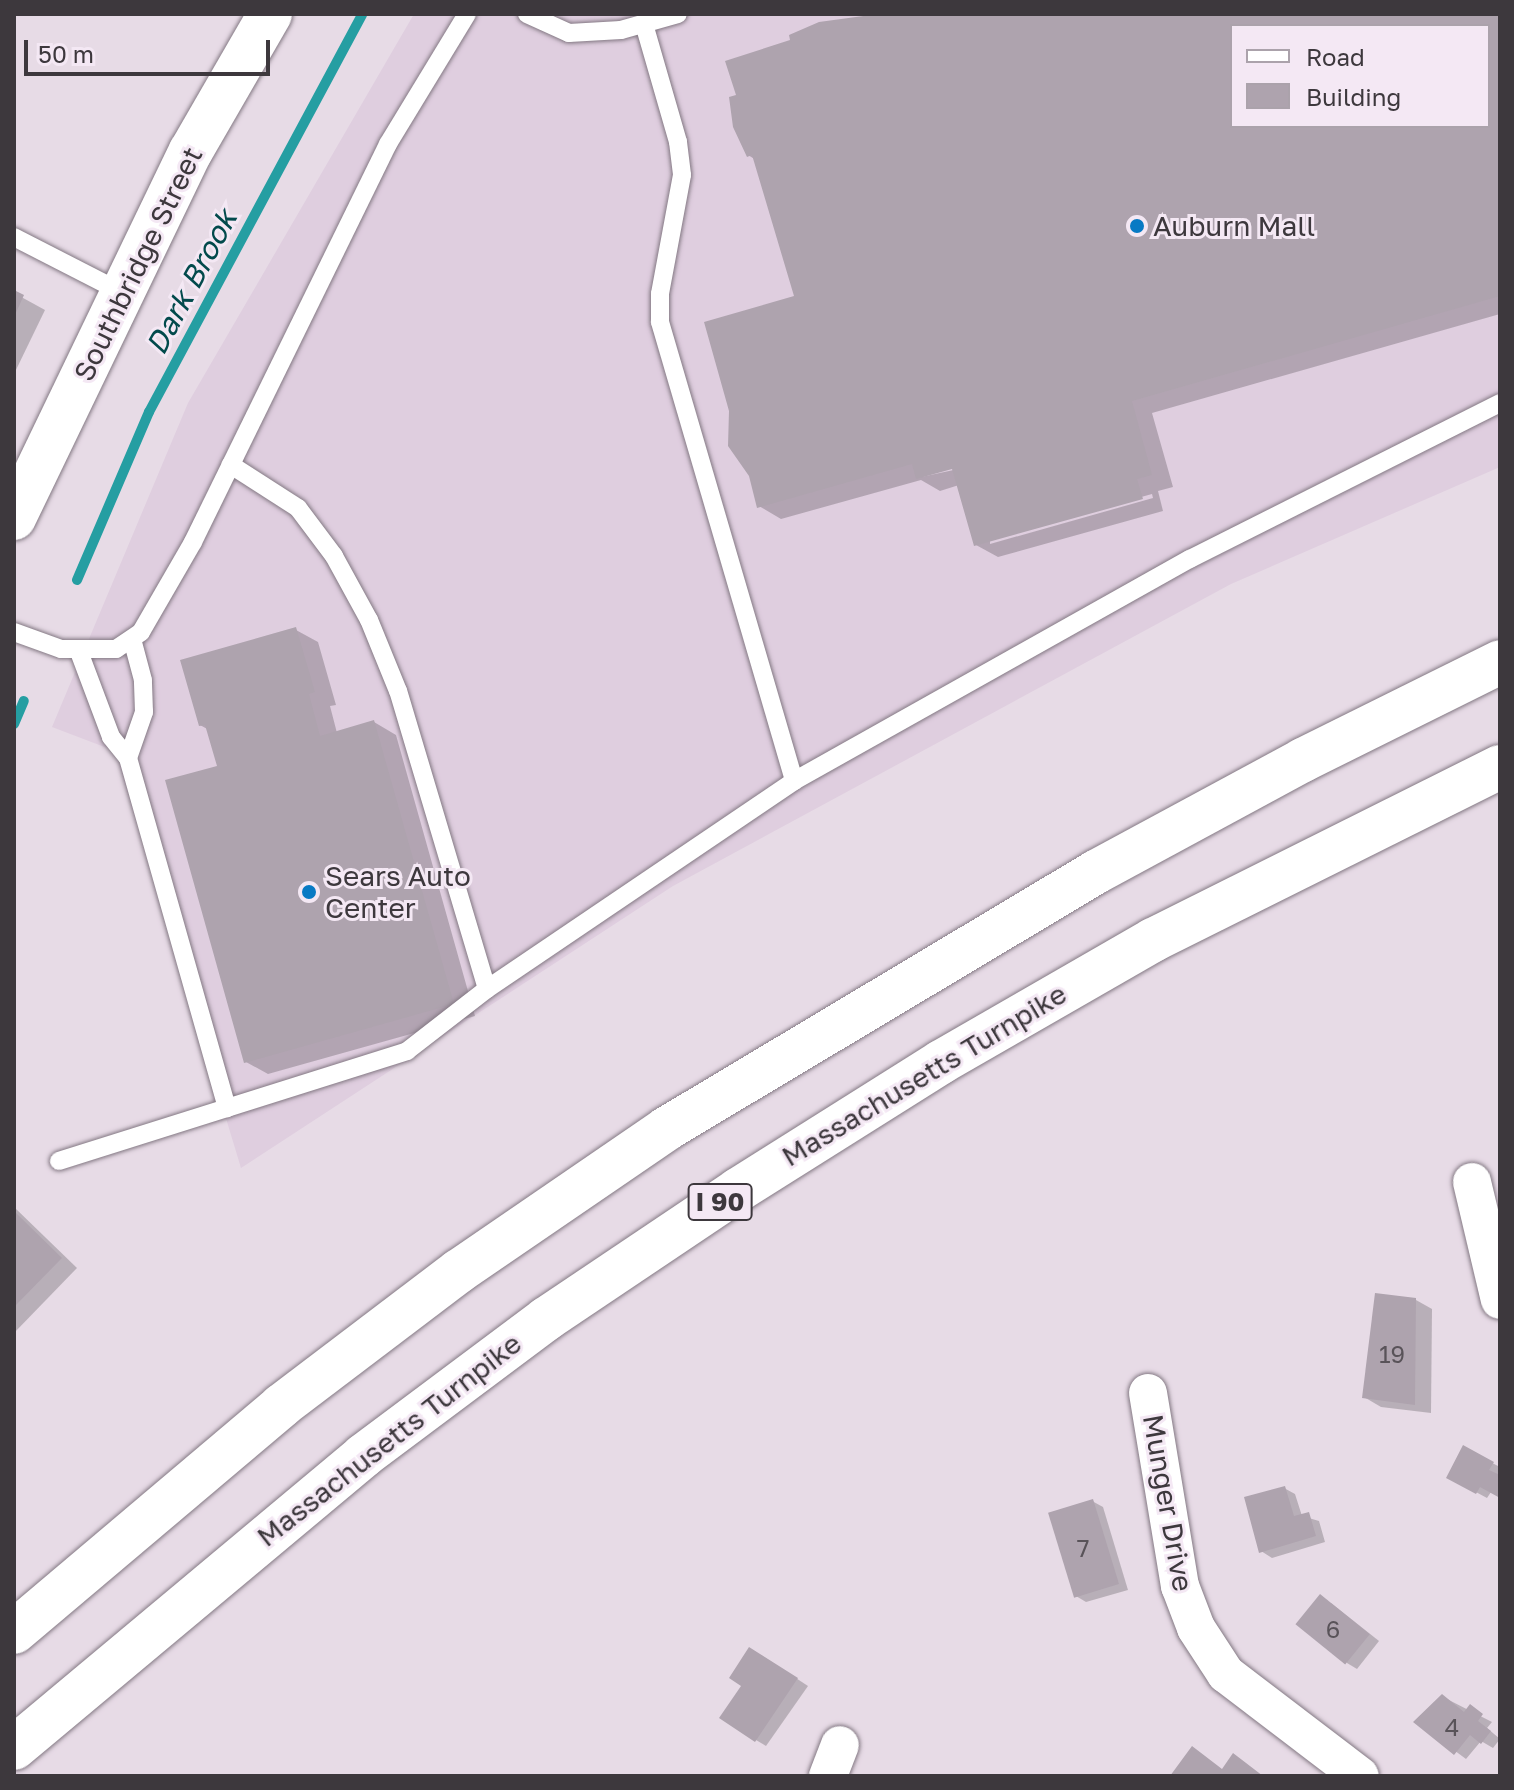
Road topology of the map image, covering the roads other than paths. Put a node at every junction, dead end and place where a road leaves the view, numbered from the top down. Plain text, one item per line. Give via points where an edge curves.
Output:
1 (270, 14) edge
2 (467, 14) edge
3 (527, 14) edge
4 (678, 14) edge
5 (620, 22) edge
6 (644, 24) junction
7 (14, 237) edge
8 (123, 293) junction
9 (1500, 403) edge
10 (231, 465) junction
11 (14, 518) edge
12 (14, 632) edge
13 (132, 639) junction
14 (78, 649) junction
15 (1500, 662) edge
16 (128, 758) junction
17 (1500, 767) edge
18 (794, 781) junction
19 (487, 989) junction
20 (227, 1108) junction
21 (59, 1161) dead end
22 (1472, 1182) dead end
23 (1500, 1300) edge
24 (1148, 1393) dead end
25 (14, 1632) edge
26 (14, 1748) edge
27 (1360, 1776) edge

1 - 8 main road, Southbridge Street via 191,151
2 - 10 lane via 388,144
3 - 5 lane via 569,33
4 - 6 lane
5 - 6 lane
6 - 18 lane via 678,142 682,175 660,294 660,322
7 - 8 lane
8 - 11 main road, Southbridge Street
9 - 18 lane via 1190,559
10 - 13 lane via 193,542
10 - 19 lane via 298,508 334,556 369,620 398,691
12 - 14 lane via 61,649
13 - 14 lane via 116,649
13 - 16 lane via 143,680 144,712
14 - 16 lane via 111,737
15 - 25 main road via 1096,872 666,1129 459,1271 281,1406
16 - 20 lane
17 - 26 main road, Massachusetts Turnpike / I 90 via 1263,882 1044,1001 690,1221 546,1319 363,1456
18 - 19 lane
19 - 20 lane via 407,1051
20 - 21 lane
22 - 23 street
24 - 27 street, Munger Drive via 1180,1586 1196,1628 1226,1674

